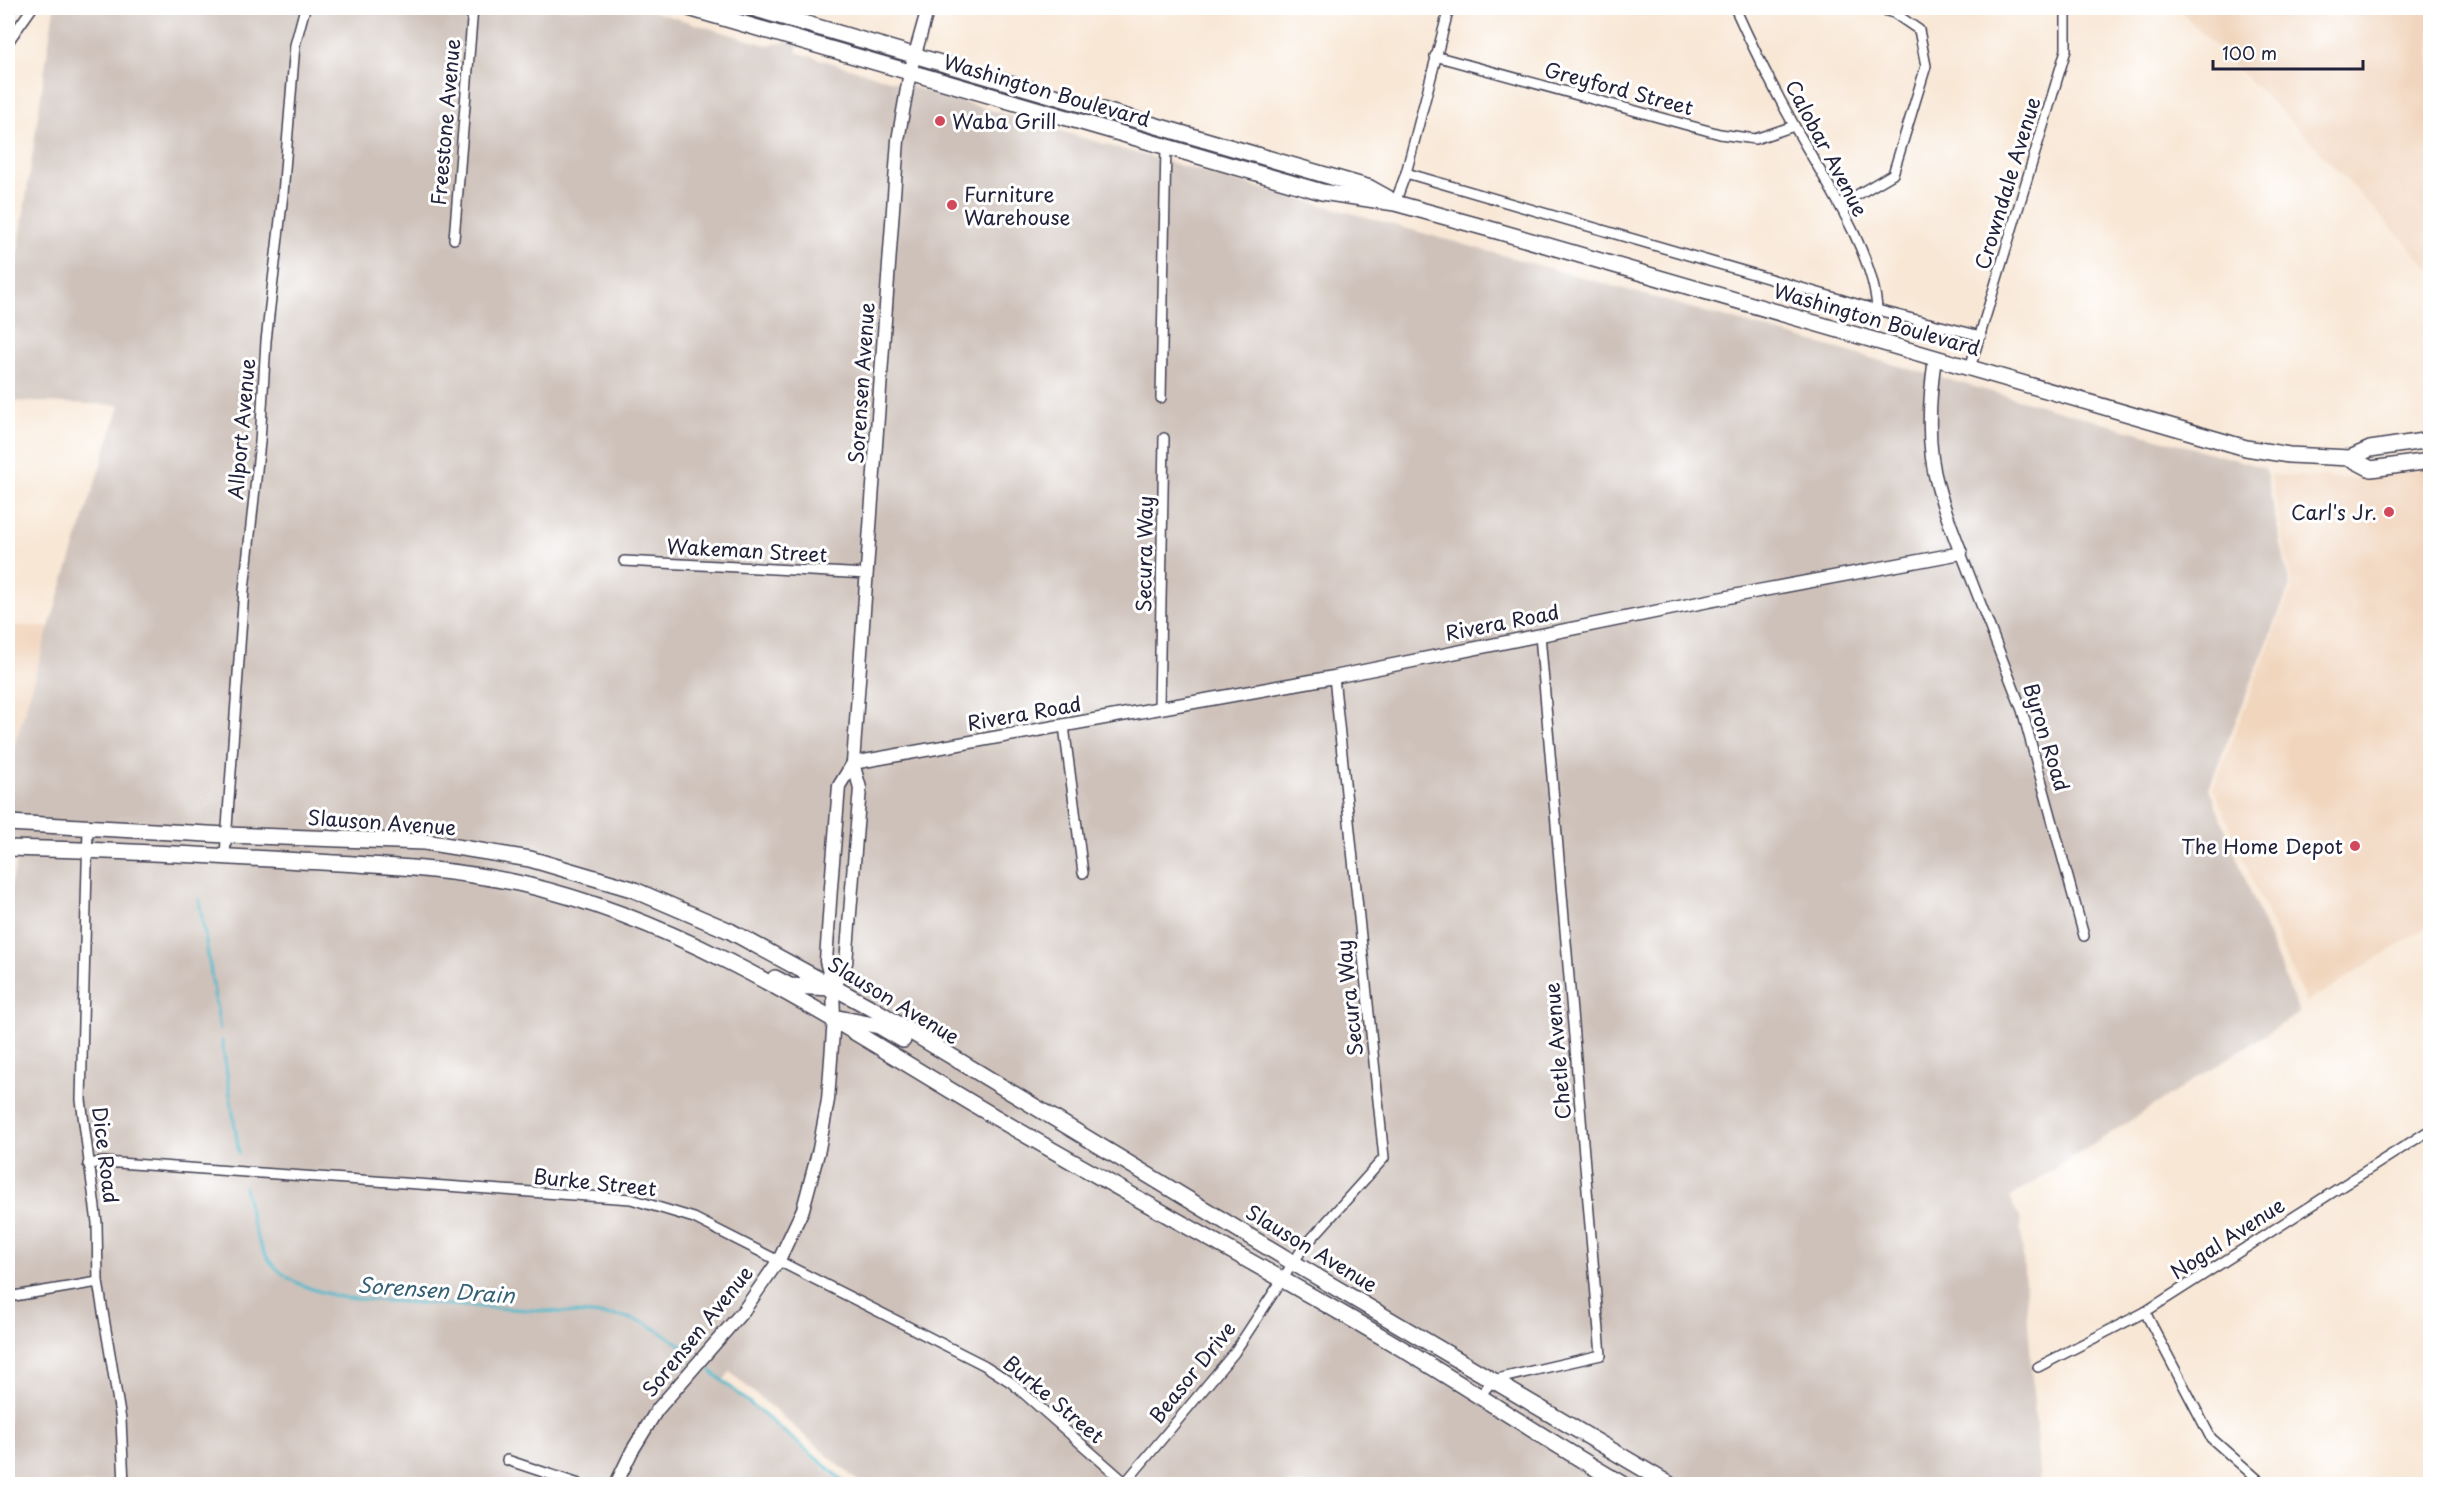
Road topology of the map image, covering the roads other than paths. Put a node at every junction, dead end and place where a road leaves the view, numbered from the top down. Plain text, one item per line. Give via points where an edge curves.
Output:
1 (32, 8) edge
2 (305, 8) edge
3 (473, 8) edge
4 (689, 8) edge
5 (752, 8) edge
6 (928, 8) edge
7 (1438, 8) edge
8 (1735, 8) edge
9 (1876, 8) edge
10 (2063, 8) edge
11 (1449, 9) edge
12 (721, 12) edge
13 (9, 35) edge
14 (915, 55) junction
15 (1435, 56) junction
16 (910, 72) junction
17 (1794, 126) junction
18 (1166, 146) junction
19 (1406, 173) junction
20 (1395, 203) junction
21 (1840, 205) junction
22 (454, 239) dead end
23 (1877, 310) junction
24 (1981, 336) junction
25 (1935, 358) junction
26 (1970, 368) junction
27 (1161, 398) dead end
28 (1164, 438) dead end
29 (2430, 440) edge
30 (2350, 458) junction
31 (2430, 461) edge
32 (1961, 553) junction
33 (624, 561) dead end
34 (867, 574) junction
35 (1540, 634) junction
36 (1334, 676) junction
37 (1159, 708) junction
38 (1064, 726) junction
39 (853, 764) junction
40 (8, 823) edge
41 (88, 828) junction
42 (226, 835) junction
43 (8, 848) edge
44 (88, 850) junction
45 (225, 855) junction
46 (1083, 873) dead end
47 (2084, 936) dead end
48 (700, 946) junction
49 (833, 988) junction
50 (834, 1018) junction
51 (947, 1055) junction
52 (2430, 1130) edge
53 (88, 1164) junction
54 (779, 1260) junction
55 (1292, 1262) junction
56 (1282, 1280) junction
57 (98, 1282) junction
58 (8, 1297) edge
59 (2145, 1312) junction
60 (2038, 1367) dead end
61 (1493, 1380) junction
62 (1479, 1397) junction
63 (507, 1460) dead end
64 (1126, 1484) edge
65 (124, 1485) edge
66 (579, 1485) edge
67 (616, 1485) edge
68 (1622, 1485) edge
69 (1669, 1485) edge
70 (2263, 1485) edge

1 - 13 street
2 - 42 street, Allport Avenue via 296,45 266,342
3 - 22 street, Freestone Avenue
4 - 12 main road, Washington Boulevard
5 - 14 main road, Washington Boulevard
6 - 14 street, Sorensen Avenue
7 - 11 street
8 - 17 street, Calobar Avenue
9 - 21 street via 1894,13 1919,30 1926,66 1893,174
10 - 24 street, Crowndale Avenue via 2066,50
11 - 15 street
12 - 16 main road, Washington Boulevard
14 - 16 street, Sorensen Avenue
14 - 20 main road, Washington Boulevard via 1370,188
15 - 17 street, Greyford Street via 1720,134 1755,139
15 - 19 street
16 - 18 main road, Washington Boulevard
16 - 34 street, Sorensen Avenue via 897,149
17 - 21 street, Calobar Avenue
18 - 20 main road, Washington Boulevard via 1322,192
18 - 27 street
19 - 20 street
19 - 23 street, Washington Boulevard
20 - 25 main road, Washington Boulevard
21 - 23 street, Calobar Avenue via 1876,289
23 - 24 street, Washington Boulevard
24 - 26 street, Crowndale Avenue
25 - 26 main road, Washington Boulevard
25 - 32 street via 1931,388 1932,451 1937,486
26 - 30 main road, Washington Boulevard via 2246,448
28 - 37 street, Secura Way
29 - 30 main road, Washington Boulevard via 2370,449
30 - 31 main road, Washington Boulevard via 2371,469
32 - 35 street, Rivera Road
32 - 47 street, Byron Road via 2022,710
33 - 34 street, Wakeman Street
34 - 39 street, Sorensen Avenue
35 - 36 street, Rivera Road
35 - 61 street, Chetle Avenue via 1601,1355
36 - 37 street, Rivera Road
36 - 55 street, Secura Way via 1384,1158
37 - 38 street, Rivera Road
38 - 39 street, Rivera Road
38 - 46 street
39 - 49 street, Sorensen Avenue via 860,788 847,952 846,963
39 - 49 street, Sorensen Avenue via 839,786 826,962
40 - 41 main road, Slauson Avenue
41 - 42 main road, Slauson Avenue
41 - 44 street, Dice Road
42 - 45 street, Allport Avenue
42 - 49 main road, Slauson Avenue via 425,842 530,859 632,889 699,916
43 - 44 main road, Slauson Avenue
44 - 45 main road, Slauson Avenue
44 - 53 street, Dice Road via 81,1100
45 - 48 main road, Slauson Avenue via 420,868 523,884 621,913
48 - 49 main road via 717,946 790,986
48 - 50 main road, Slauson Avenue
49 - 50 street, Sorensen Avenue
49 - 51 main road, Slauson Avenue
50 - 51 main road via 879,1026 938,1057
50 - 54 street, Sorensen Avenue via 828,1100 819,1149 802,1209
50 - 56 main road, Slauson Avenue via 865,1041 962,1098
51 - 55 main road, Slauson Avenue
52 - 59 street, Nogal Avenue
53 - 54 street, Burke Street via 104,1161 631,1200 694,1218
53 - 57 street, Dice Road via 97,1223
54 - 64 street, Burke Street via 994,1371
54 - 67 street, Sorensen Avenue via 744,1310 657,1410
55 - 56 street, Secura Way
55 - 61 main road, Slauson Avenue
56 - 62 main road, Slauson Avenue
56 - 64 street, Beasor Drive via 1234,1353
57 - 58 street
57 - 65 street, Dice Road via 121,1420
59 - 60 street, Nogal Avenue
59 - 70 street via 2211,1438
61 - 62 street
61 - 69 main road, Slauson Avenue
62 - 68 main road, Slauson Avenue
63 - 66 street

